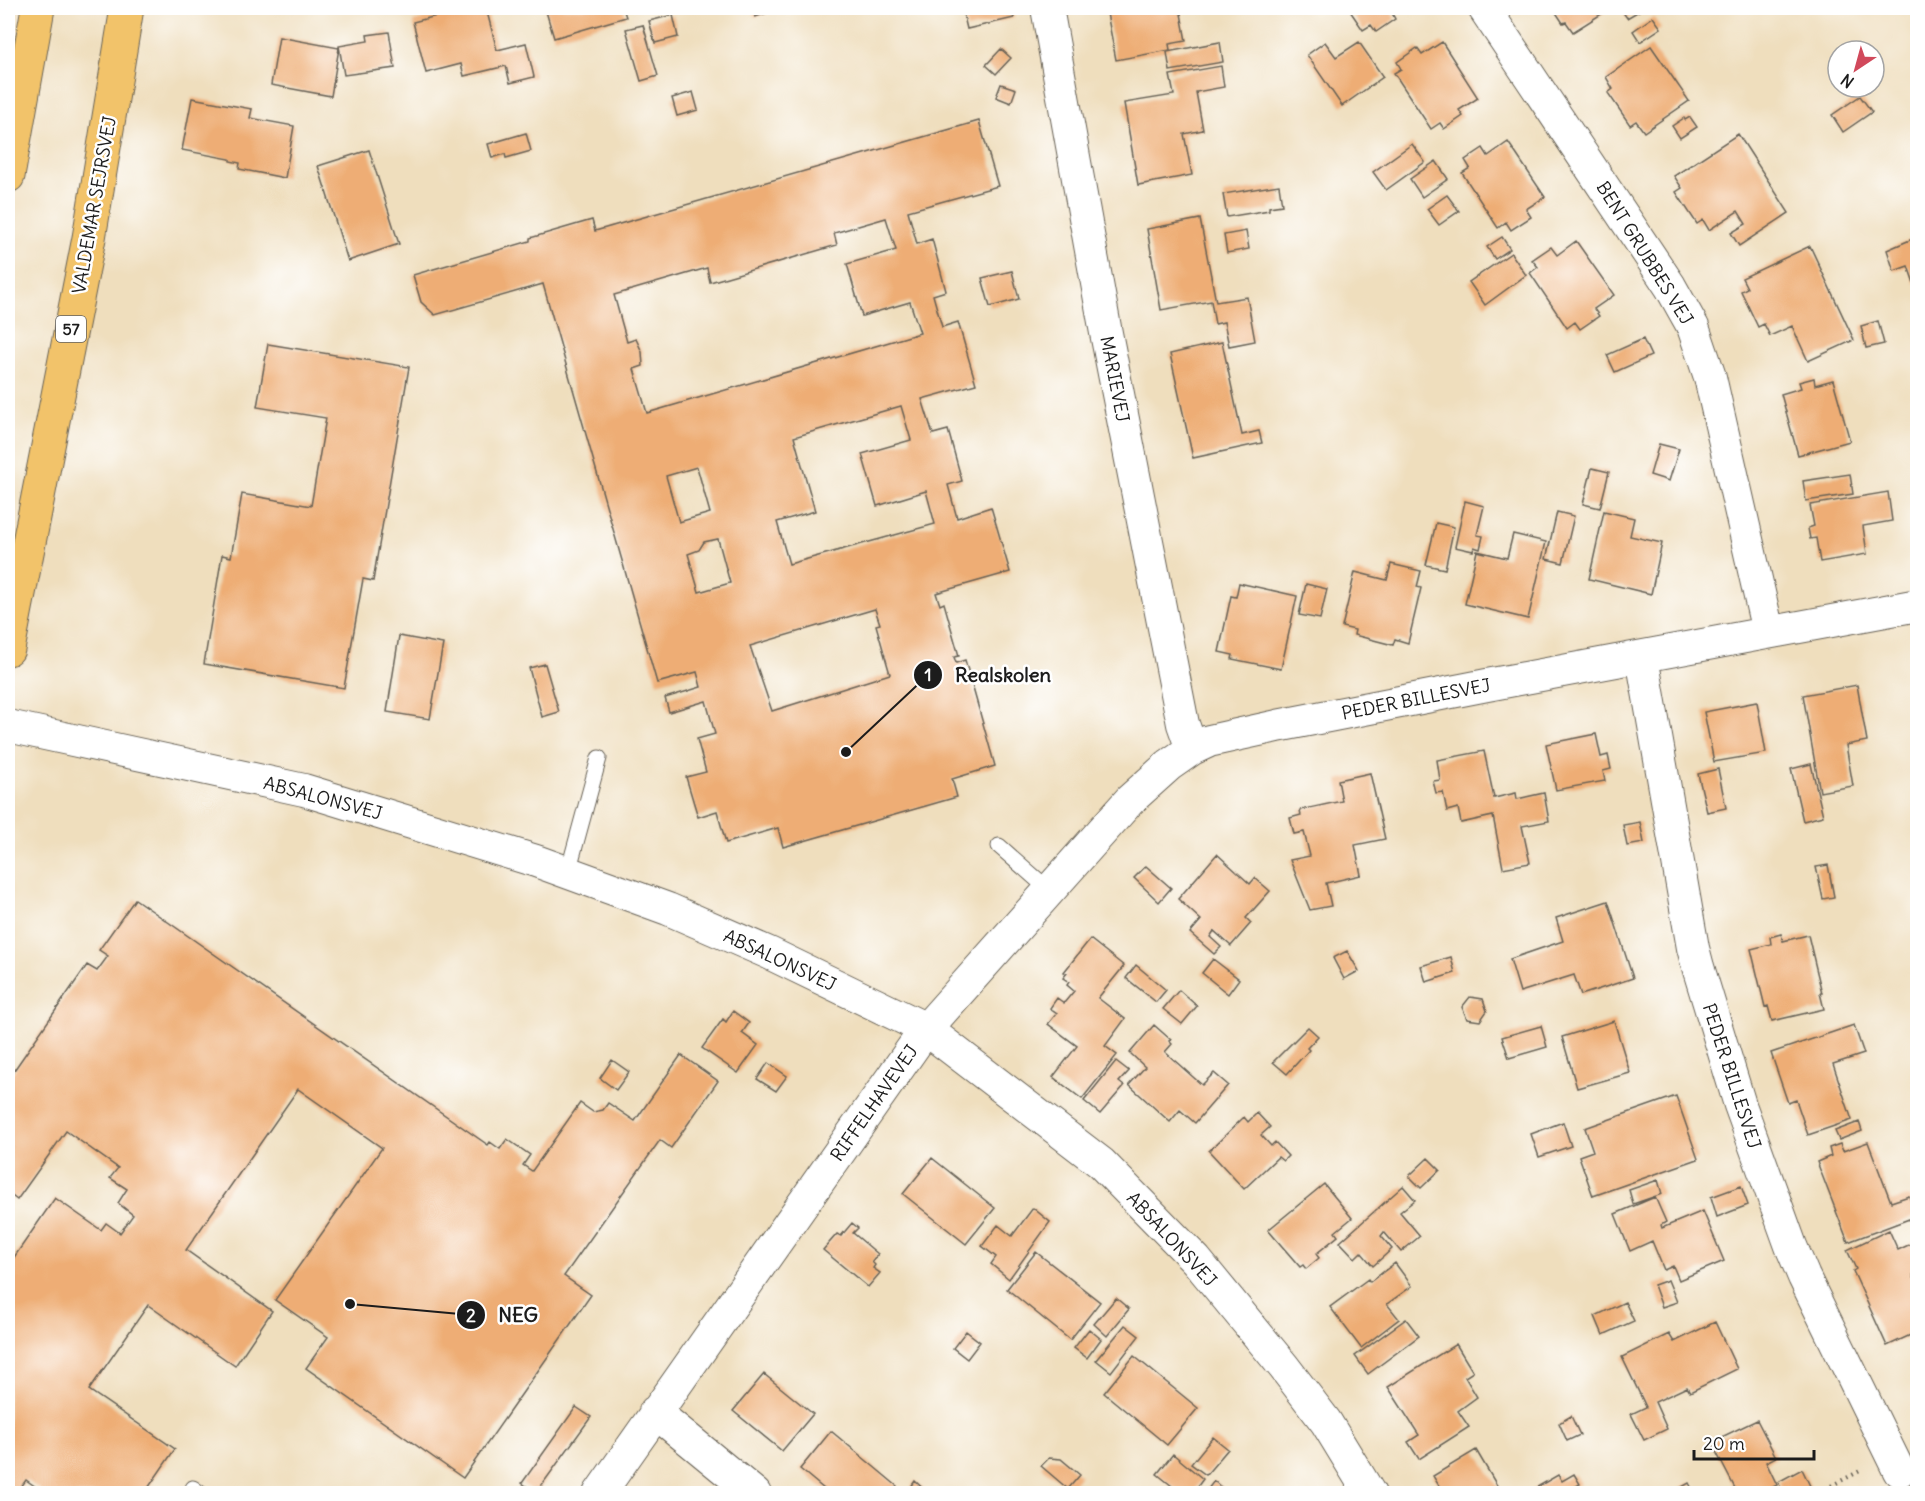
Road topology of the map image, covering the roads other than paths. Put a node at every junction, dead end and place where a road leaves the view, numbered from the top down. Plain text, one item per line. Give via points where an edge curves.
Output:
1 (39, 8) edge
2 (128, 8) edge
3 (1047, 8) edge
4 (1484, 8) edge
5 (8, 176) edge
6 (1917, 605) edge
7 (1768, 632) junction
8 (8, 649) edge
9 (1642, 657) junction
10 (8, 726) edge
11 (1192, 749) junction
12 (599, 758) dead end
13 (999, 846) dead end
14 (568, 872) junction
15 (1049, 890) junction
16 (926, 1029) junction
17 (655, 1412) junction
18 (1895, 1463) road end
19 (598, 1494) edge
20 (755, 1494) edge
21 (1370, 1494) edge

1 - 5 main road
2 - 8 main road, VALDEMAR SEJRSVEJ / 57 via 89,238
3 - 11 street, MARIEVEJ via 1106,333
4 - 7 street, BENT GRUBBES VEJ via 1670,285 1693,327 1710,377
6 - 7 street, PEDER BILLESVEJ
7 - 9 street, PEDER BILLESVEJ
9 - 11 street, PEDER BILLESVEJ via 1277,726 1209,741
9 - 18 street, PEDER BILLESVEJ via 1693,948 1740,1105 1796,1257
10 - 14 street, ABSALONSVEJ via 304,790
11 - 15 street, RIFFELHAVEVEJ via 1130,800
12 - 14 lane
13 - 15 lane
14 - 16 street, ABSALONSVEJ via 770,953
15 - 16 street, RIFFELHAVEVEJ
16 - 17 street, RIFFELHAVEVEJ
16 - 21 street, ABSALONSVEJ via 1101,1163 1196,1260 1326,1422
17 - 19 street, RIFFELHAVEVEJ
17 - 20 street

